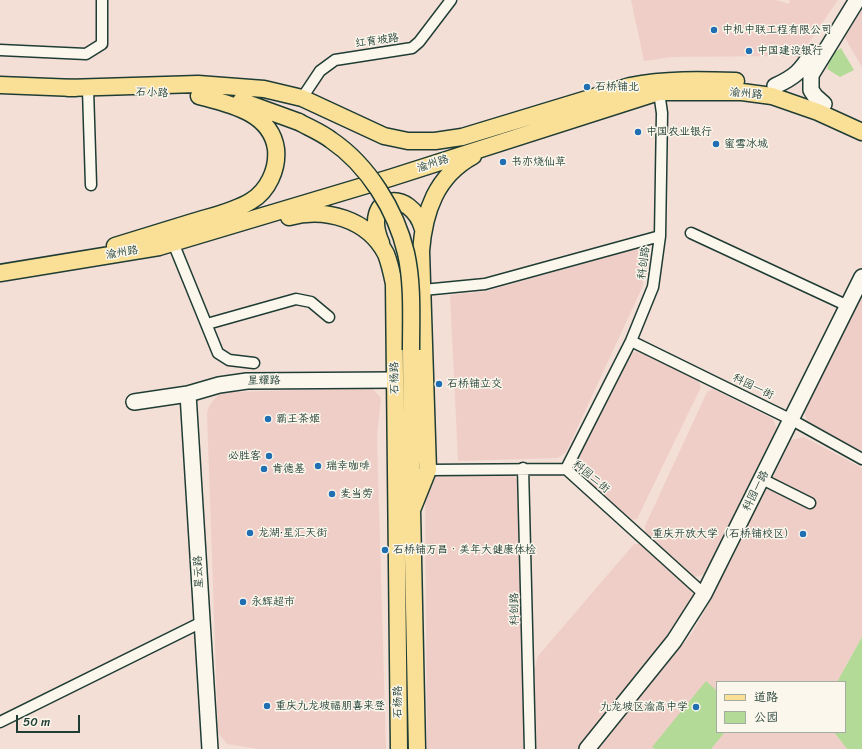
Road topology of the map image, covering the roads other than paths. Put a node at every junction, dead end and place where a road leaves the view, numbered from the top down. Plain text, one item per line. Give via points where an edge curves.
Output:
1 (102, 0) edge
2 (451, 0) edge
3 (846, 0) edge
4 (857, 0) edge
5 (0, 50) edge
6 (806, 73) junction
7 (0, 85) edge
8 (775, 86) junction
9 (67, 88) junction
10 (88, 89) junction
11 (659, 92) junction
12 (199, 96) junction
13 (302, 98) junction
14 (824, 104) junction
15 (299, 122) joint
16 (862, 122) edge
17 (862, 132) edge
18 (495, 144) junction
19 (91, 185) dead end
20 (423, 228) junction
21 (691, 233) dead end
22 (660, 236) junction
23 (167, 246) junction
24 (386, 254) junction
25 (42, 266) junction
26 (0, 272) edge
27 (862, 277) edge
28 (423, 290) junction
29 (848, 306) junction
30 (330, 317) dead end
31 (206, 324) junction
32 (631, 340) junction
33 (254, 363) dead end
34 (395, 380) junction
35 (188, 394) junction
36 (134, 402) dead end
37 (792, 420) junction
38 (862, 459) edge
39 (524, 468) junction
40 (566, 468) junction
41 (428, 470) junction
42 (762, 479) junction
43 (810, 503) dead end
44 (412, 510) junction
45 (704, 594) junction
46 (202, 622) junction
47 (0, 722) edge
48 (210, 749) edge
49 (399, 749) edge
50 (418, 749) edge
51 (530, 749) edge
52 (587, 749) edge

1 - 5 street via 102,44 86,54
2 - 13 street, 红育坡路 via 420,42 412,48 335,60 320,70
3 - 6 street
4 - 6 street
6 - 8 street
6 - 14 street via 811,90
7 - 9 main road, 石小路
8 - 13 main road, 渝州路 via 743,82 657,81 630,86 462,137 408,142 384,136
8 - 14 main road, 渝州路
9 - 10 main road, 石小路
9 - 13 main road, 渝州路 via 198,84 264,89
10 - 12 main road, 石小路
10 - 19 street
11 - 17 main road, 渝州路 via 742,92 772,96 818,112
11 - 18 main road, 渝州路
11 - 22 street via 662,113
12 - 15 main road, 石小路 via 241,101
12 - 25 main road via 237,106 263,122 275,145 277,158 269,182 262,192 250,201 226,212
14 - 16 main road, 渝州路
15 - 44 main road, 石杨路, bridge via 331,140 356,161 379,191 397,222 406,253 410,286
18 - 20 main road via 464,161 446,177 434,194
18 - 23 main road, 渝州路
20 - 24 main road via 417,214 407,205 394,201 382,206 376,216 375,228
20 - 28 main road
21 - 29 street
22 - 28 street, 科创路 via 485,284
22 - 32 street, 科创路 via 653,287
23 - 24 main road, 石杨路 via 215,239 296,215 320,213 345,218 358,224
23 - 25 main road, 渝州路
23 - 31 street
24 - 34 main road, 石杨路 via 394,284
25 - 26 main road, 渝州路
27 - 29 street, 科园一路
28 - 41 main road
29 - 37 street, 科园一路
30 - 31 street via 311,302 296,298
31 - 33 street via 218,353 230,360
32 - 37 street, 科园一街
32 - 40 street, 科创路
34 - 35 street, 星耀路 via 247,381 219,385
34 - 49 main road, 石杨路
35 - 36 street, 星耀路
35 - 46 street, 星云路
37 - 38 street, 科园一街
37 - 42 street, 科园一路
39 - 40 street, 科园二街
39 - 41 street, 科园二街
39 - 51 street, 科创路
40 - 45 street, 科园二街
41 - 44 main road
42 - 43 street
42 - 45 street, 科园一路
44 - 50 main road, 石杨路
45 - 52 street, 科园一路 via 674,641
46 - 47 street
46 - 48 street, 星云路

